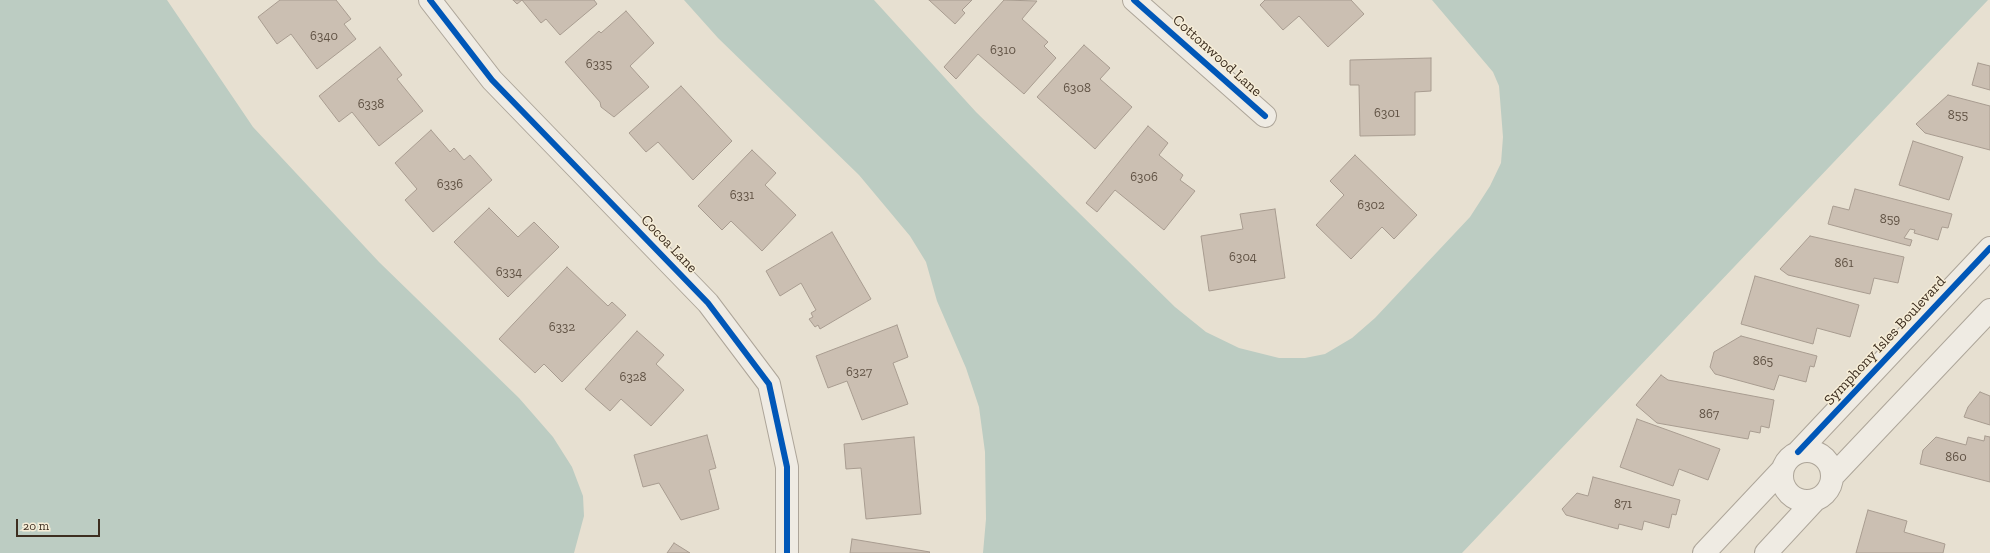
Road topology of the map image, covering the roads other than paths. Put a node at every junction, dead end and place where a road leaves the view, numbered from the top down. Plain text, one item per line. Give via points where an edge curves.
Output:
1 (430, 0) edge
2 (1134, 0) edge
3 (1265, 116) dead end
4 (1990, 248) edge
5 (1990, 310) edge
6 (1798, 452) junction
7 (1782, 470) junction
8 (1833, 476) junction
9 (1815, 500) junction
10 (787, 553) edge
11 (1704, 553) edge
12 (1766, 553) edge

1 - 10 street, Cocoa Lane via 492,80 708,303 769,384 787,466
2 - 3 street, Cottonwood Lane
4 - 6 street, Symphony Isles Boulevard
5 - 8 street
6 - 7 street via 1791,456
6 - 8 street via 1822,455 1828,461
7 - 9 street via 1783,486 1792,497 1799,501
7 - 11 street
8 - 9 street via 1827,491
9 - 12 street

